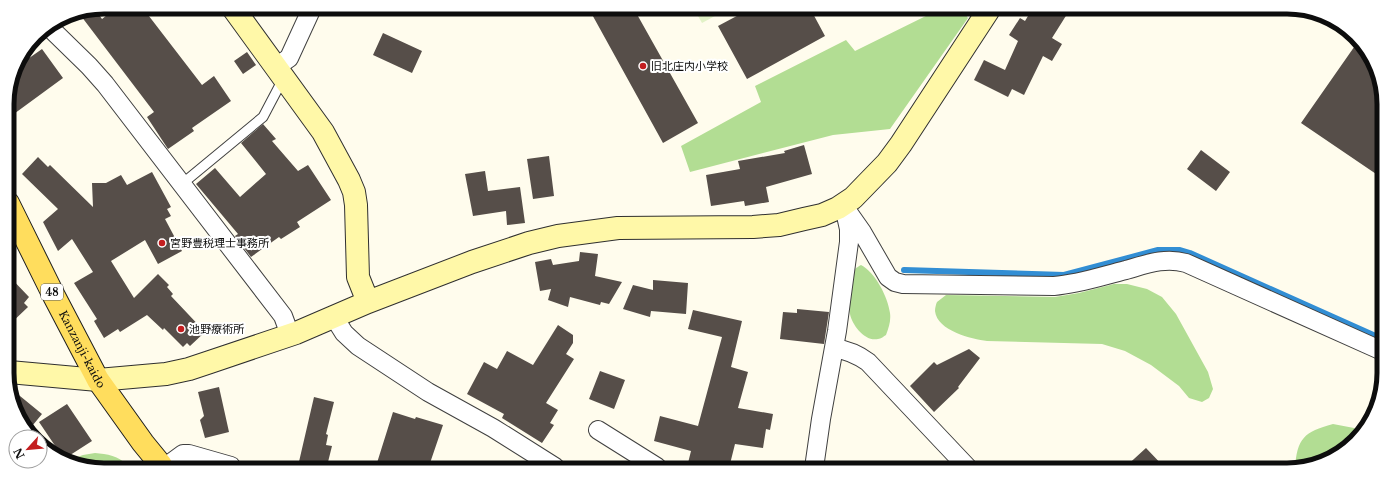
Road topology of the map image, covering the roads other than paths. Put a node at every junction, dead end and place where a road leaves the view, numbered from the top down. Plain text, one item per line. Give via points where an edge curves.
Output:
1 (237, 14) edge
2 (309, 14) edge
3 (986, 14) edge
4 (52, 30) edge
5 (280, 72) junction
6 (182, 184) junction
7 (843, 205) junction
8 (14, 215) edge
9 (368, 302) junction
10 (334, 317) junction
11 (290, 335) junction
12 (834, 348) junction
13 (1377, 349) edge
14 (14, 372) edge
15 (98, 380) junction
16 (598, 430) dead end
17 (159, 463) edge
18 (171, 463) edge
19 (220, 463) edge
20 (549, 463) edge
21 (651, 463) edge
22 (815, 463) edge
23 (964, 463) edge

1 - 5 street
2 - 5 street
3 - 7 street via 887,163 858,194
4 - 6 street via 98,75
5 - 6 lane via 263,117
5 - 9 street via 323,132 354,192 358,277
6 - 11 street via 283,316
7 - 9 street via 822,215 779,225 727,228 618,228 558,236 500,252
7 - 12 street via 849,229
7 - 13 street via 888,277 895,282 1060,286 1160,261 1177,261
8 - 15 main road, Kanzanji-kaido / 48
9 - 10 street
10 - 11 street
10 - 20 street via 344,333 358,346 428,392
11 - 15 street via 189,369 166,374
12 - 22 street
12 - 23 street via 852,352 868,362
14 - 15 street
15 - 17 main road, Kanzanji-kaido / 48
16 - 21 street
18 - 19 street via 183,454

